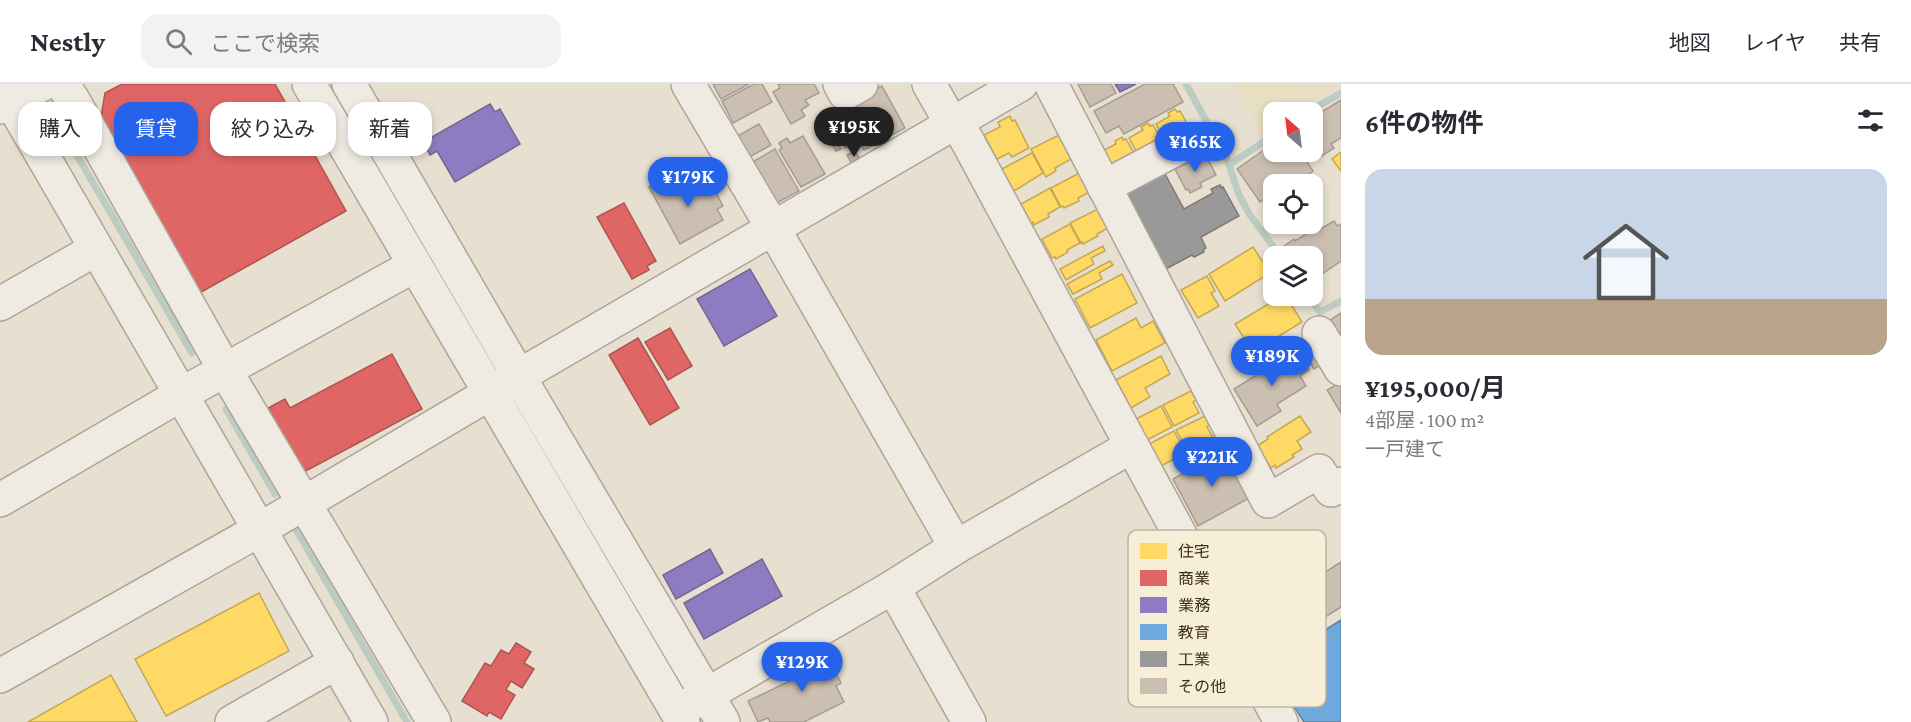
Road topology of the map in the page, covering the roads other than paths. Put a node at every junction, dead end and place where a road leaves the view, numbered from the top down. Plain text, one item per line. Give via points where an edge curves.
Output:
1 (43, 84) edge
2 (62, 84) edge
3 (309, 84) edge
4 (349, 84) edge
5 (688, 84) edge
6 (840, 84) edge
7 (861, 84) edge
8 (929, 84) edge
9 (1021, 84) edge
10 (1051, 84) edge
11 (4, 98) edge
12 (960, 118) junction
13 (1185, 144) dead end
14 (1104, 187) junction
15 (773, 228) junction
16 (96, 249) junction
17 (415, 265) junction
18 (0, 304) edge
19 (1319, 333) dead end
20 (1341, 369) edge
21 (225, 370) junction
22 (519, 376) junction
23 (490, 393) junction
24 (180, 395) junction
25 (1132, 447) junction
26 (1341, 484) edge
27 (0, 500) edge
28 (304, 503) junction
29 (259, 530) junction
30 (1177, 530) edge
31 (956, 547) junction
32 (893, 587) junction
33 (337, 662) junction
34 (0, 676) edge
35 (1273, 707) edge
36 (715, 708) edge
37 (680, 717) edge
38 (232, 722) edge
39 (372, 722) edge
40 (434, 722) edge
41 (969, 722) edge
42 (1281, 722) edge

1 - 11 street
2 - 21 street
3 - 17 street
4 - 22 street
5 - 15 street
6 - 7 street via 845,93
8 - 12 street
9 - 12 street
10 - 14 street
11 - 16 street
12 - 15 street
12 - 25 street
13 - 14 street
14 - 26 street via 1268,501 1319,471 1331,490
15 - 22 street
15 - 31 street
16 - 18 street
16 - 24 street
17 - 21 street
17 - 23 street
19 - 20 street
21 - 24 street
21 - 28 street
22 - 23 street
22 - 36 street
23 - 28 street
23 - 37 street
24 - 27 street
24 - 29 street
25 - 30 street
25 - 31 street
28 - 29 street
28 - 40 street
29 - 33 street
29 - 34 street
31 - 32 street
32 - 36 street
32 - 41 street
33 - 38 street
33 - 39 street
35 - 42 street
36 - 37 street

